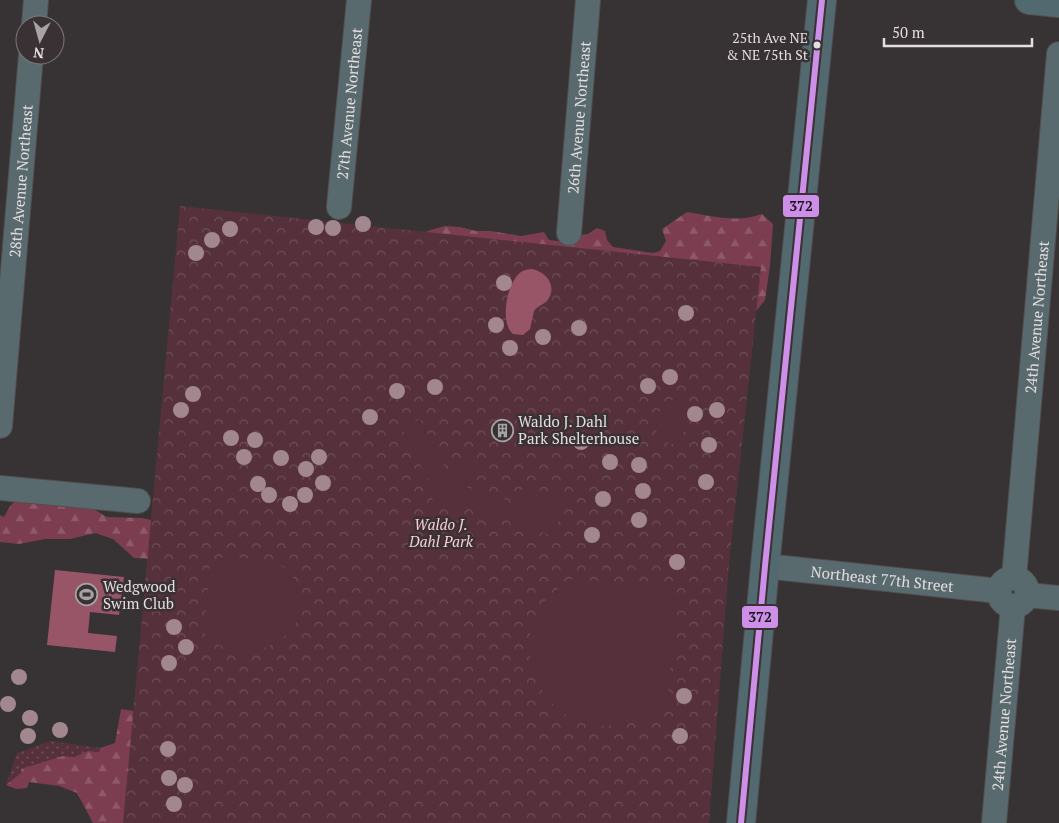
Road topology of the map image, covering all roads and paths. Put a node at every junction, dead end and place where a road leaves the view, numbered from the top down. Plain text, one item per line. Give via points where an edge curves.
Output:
1 (36, 0) edge
2 (359, 0) edge
3 (588, 0) edge
4 (822, 0) edge
5 (1029, 0) edge
6 (1059, 3) edge
7 (35, 15) edge
8 (1059, 54) edge
9 (30, 65) edge
10 (339, 207) dead end
11 (569, 233) dead end
12 (0, 426) edge
13 (0, 488) edge
14 (138, 501) dead end
15 (765, 566) junction
16 (1013, 593) junction
17 (1059, 598) edge
18 (741, 823) edge
19 (994, 823) edge

1 - 7 street
2 - 10 street, 27th Avenue Northeast
3 - 11 street, 26th Avenue Northeast
4 - 15 main road
5 - 6 main road
8 - 16 street, 24th Avenue Northeast
9 - 12 street, 28th Avenue Northeast
13 - 14 street
15 - 16 street, Northeast 77th Street
15 - 18 main road
16 - 17 street, Northeast 77th Street
16 - 19 street, 24th Avenue Northeast

